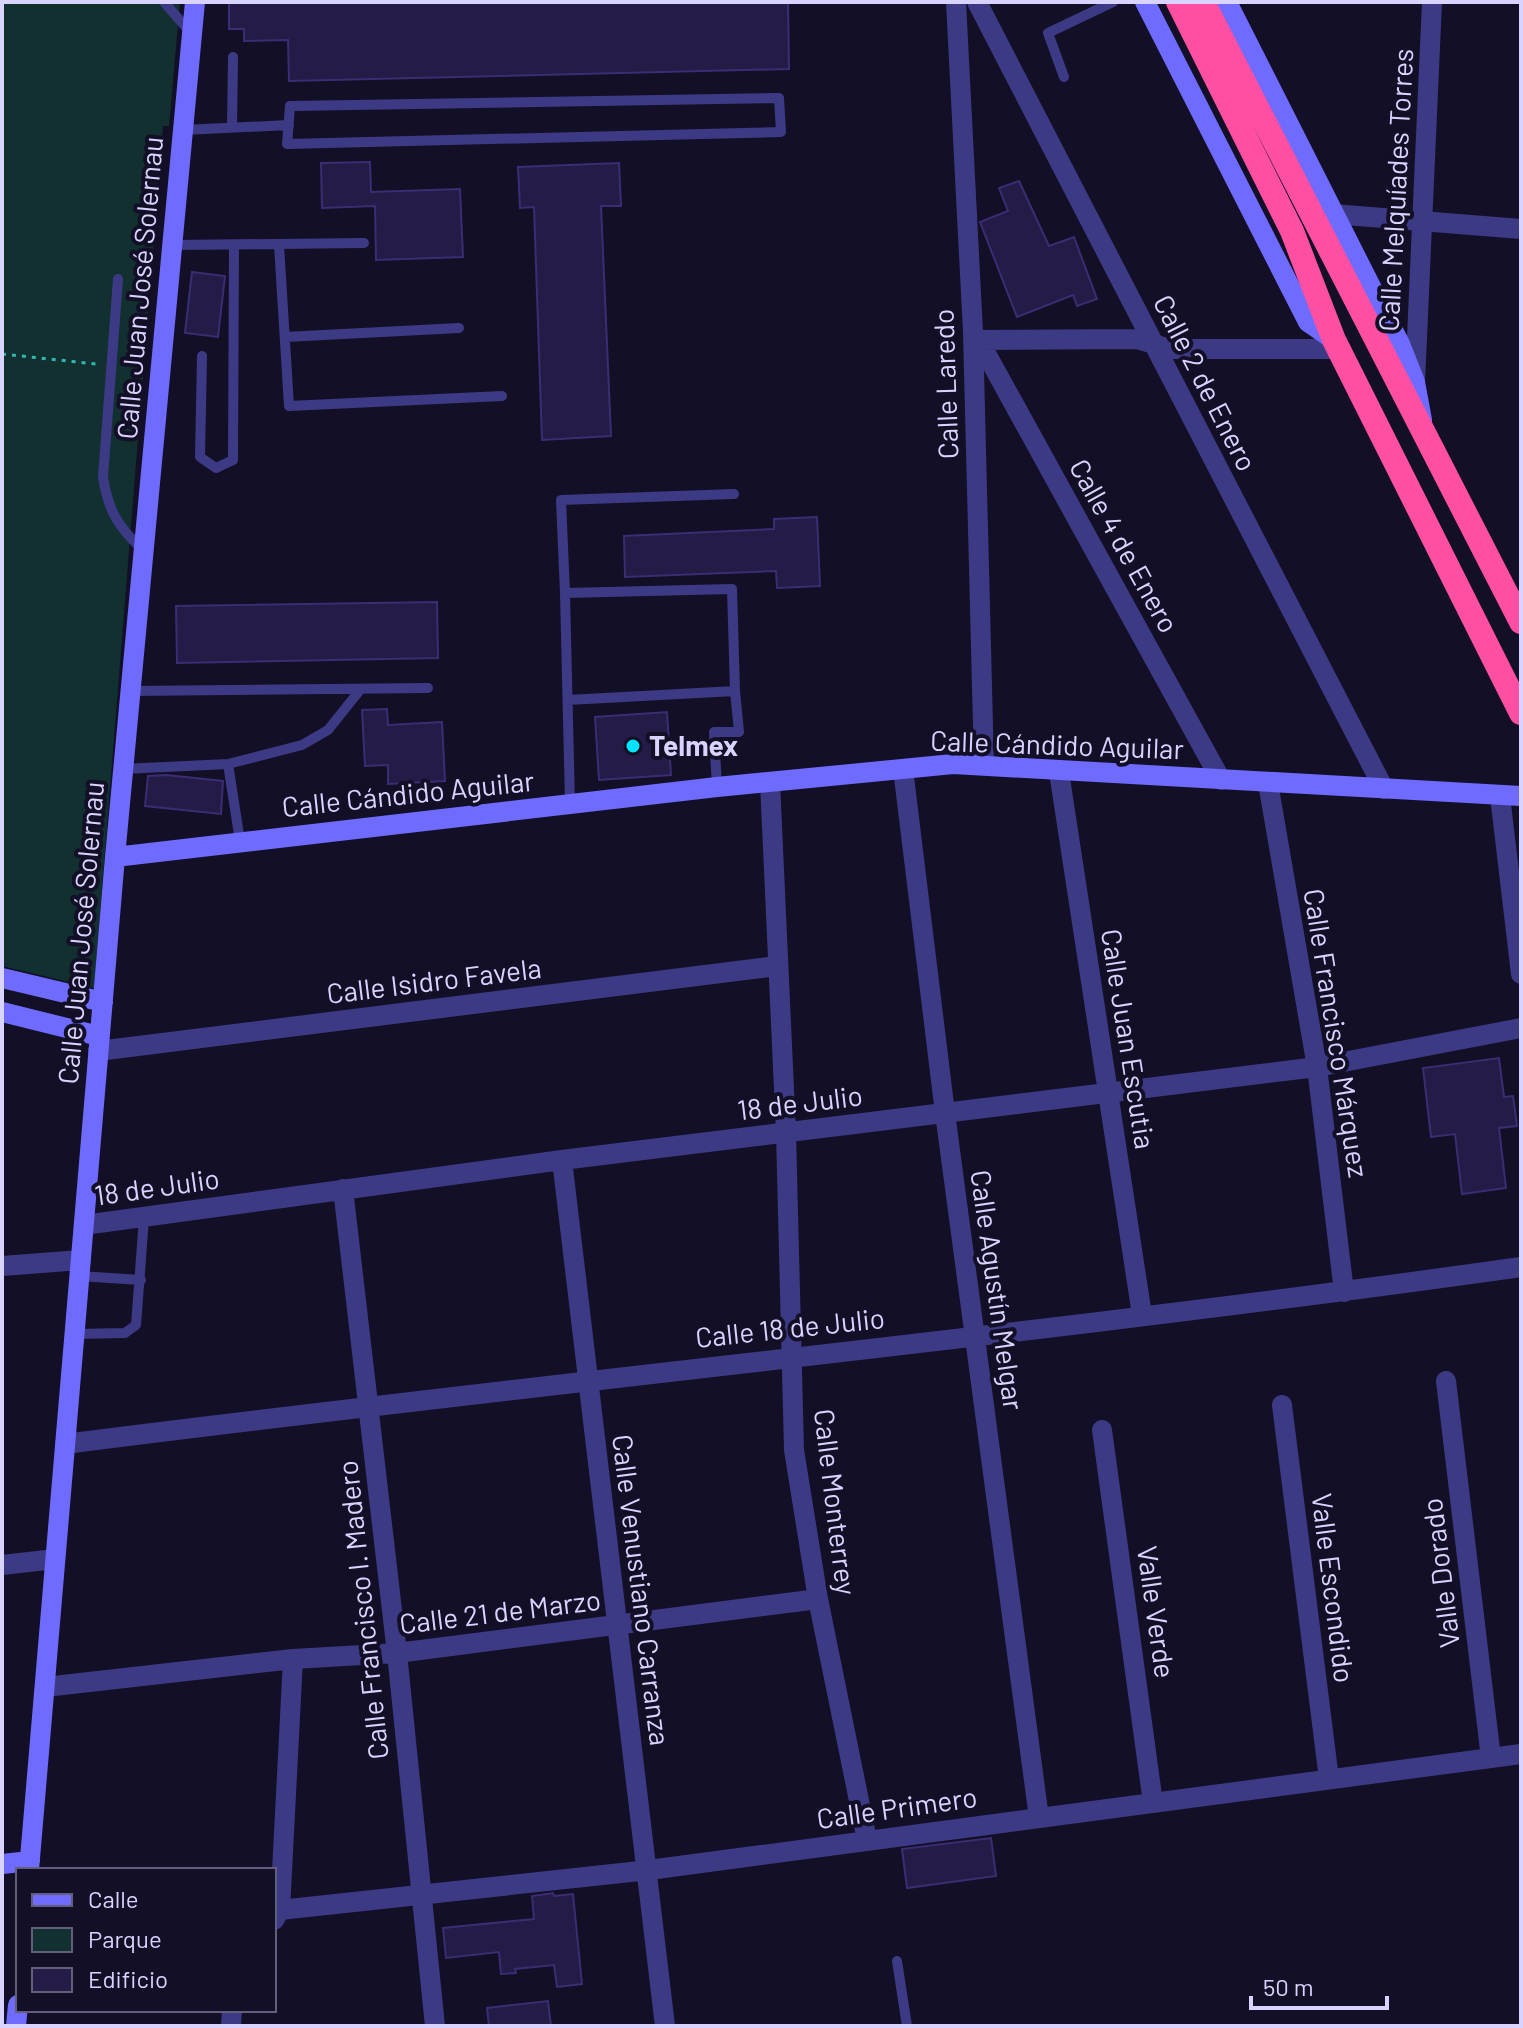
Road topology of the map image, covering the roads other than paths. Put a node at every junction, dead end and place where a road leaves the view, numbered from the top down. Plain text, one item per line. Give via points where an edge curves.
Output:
1 (164, 2) edge
2 (195, 2) edge
3 (956, 2) edge
4 (977, 2) edge
5 (1113, 2) edge
6 (1145, 2) edge
7 (1178, 2) edge
8 (1203, 2) edge
9 (1227, 2) edge
10 (1432, 2) edge
11 (191, 34) junction
12 (233, 57) dead end
13 (1064, 77) dead end
14 (289, 125) junction
15 (232, 128) junction
16 (183, 130) junction
17 (1333, 214) junction
18 (1421, 222) junction
19 (1521, 229) edge
20 (364, 243) dead end
21 (172, 245) junction
22 (234, 245) junction
23 (279, 245) junction
24 (118, 279) dead end
25 (459, 328) dead end
26 (974, 336) junction
27 (285, 337) junction
28 (1153, 344) junction
29 (1336, 344) junction
30 (202, 356) dead end
31 (1415, 382) junction
32 (502, 396) dead end
33 (1424, 432) junction
34 (734, 494) dead end
35 (144, 550) junction
36 (565, 593) junction
37 (1521, 622) edge
38 (428, 688) dead end
39 (360, 690) junction
40 (130, 691) junction
41 (735, 691) junction
42 (568, 700) junction
43 (1521, 713) edge
44 (228, 764) junction
45 (984, 765) junction
46 (123, 769) junction
47 (903, 769) junction
48 (1059, 772) junction
49 (1221, 780) junction
50 (770, 782) junction
51 (1268, 783) junction
52 (717, 787) junction
53 (1384, 789) junction
54 (1510, 796) edge
55 (570, 804) junction
56 (240, 841) junction
57 (115, 857) junction
58 (1520, 953) edge
59 (777, 966) junction
60 (1521, 974) edge
61 (2, 978) edge
62 (103, 1002) junction
63 (2, 1012) edge
64 (1521, 1028) edge
65 (99, 1044) junction
66 (1317, 1067) junction
67 (1108, 1093) junction
68 (945, 1113) junction
69 (786, 1133) junction
70 (562, 1160) junction
71 (343, 1189) junction
72 (144, 1218) junction
73 (84, 1225) junction
74 (2, 1266) edge
75 (1521, 1267) edge
76 (80, 1268) junction
77 (141, 1280) junction
78 (1344, 1292) junction
79 (1142, 1315) junction
80 (75, 1334) junction
81 (975, 1336) junction
82 (793, 1355) junction
83 (587, 1379) junction
84 (1446, 1381) dead end
85 (369, 1405) junction
86 (1282, 1405) dead end
87 (1102, 1430) dead end
88 (65, 1444) junction
89 (55, 1559) junction
90 (2, 1565) edge
91 (818, 1599) junction
92 (617, 1626) junction
93 (397, 1653) junction
94 (293, 1659) junction
95 (45, 1687) junction
96 (1521, 1754) edge
97 (1491, 1758) junction
98 (1329, 1779) junction
99 (1153, 1803) junction
100 (1039, 1818) junction
101 (867, 1840) junction
102 (2, 1864) edge
103 (30, 1866) edge
104 (649, 1870) junction
105 (420, 1894) junction
106 (277, 1915) edge
107 (897, 1961) dead end
108 (435, 2026) edge
109 (665, 2026) edge
110 (907, 2026) edge

1 - 11 lane
2 - 11 street, Calle Juan José Solernau
3 - 26 street, Calle Laredo
4 - 28 street, Calle 2 de Enero
5 - 13 lane via 1048,33
6 - 29 street via 1308,322
7 - 29 highway via 1292,231
8 - 33 highway
9 - 17 street
10 - 18 street, Calle Melquíades Torres
11 - 16 street, Calle Juan José Solernau
12 - 15 lane
14 - 14 lane via 287,144 781,132 779,98 290,106
14 - 15 lane
15 - 16 lane
16 - 21 street, Calle Juan José Solernau
17 - 18 street
17 - 31 street
18 - 19 street
18 - 31 street, Calle Melquíades Torres
20 - 23 lane
21 - 22 lane
21 - 35 street, Calle Juan José Solernau
22 - 23 lane
22 - 30 lane via 233,460 216,468 200,457
23 - 27 lane
24 - 35 lane via 103,477 107,505 119,528
25 - 27 lane
26 - 28 street via 1137,339
26 - 45 street, Calle Laredo
26 - 49 street, Calle 4 de Enero
27 - 32 lane via 289,406
28 - 29 street via 1170,349
28 - 53 street, Calle 2 de Enero
29 - 43 highway
31 - 33 street
33 - 37 highway
34 - 36 lane via 561,500
35 - 40 street, Calle Juan José Solernau
36 - 41 lane via 732,589
36 - 42 lane
38 - 39 lane
39 - 40 lane
39 - 44 lane via 328,730 302,745
40 - 46 street, Calle Juan José Solernau
41 - 42 lane
41 - 52 lane via 739,732 714,732
42 - 55 lane
44 - 46 lane
44 - 56 lane
45 - 47 street, Calle Cándido Aguilar
45 - 48 street, Calle Cándido Aguilar
46 - 57 street, Calle Juan José Solernau
47 - 50 street, Calle Cándido Aguilar
47 - 68 street, Calle Agustín Melgar
48 - 49 street, Calle Cándido Aguilar
48 - 67 street, Calle Juan Escutia
49 - 51 street, Calle Cándido Aguilar
50 - 52 street, Calle Cándido Aguilar
50 - 59 street, Calle Monterrey
51 - 53 street, Calle Cándido Aguilar
51 - 66 street, Calle Francisco Márquez
52 - 55 street, Calle Cándido Aguilar
53 - 54 street, Calle Cándido Aguilar
54 - 58 street
55 - 56 street, Calle Cándido Aguilar
56 - 57 street, Calle Cándido Aguilar
57 - 62 street, Calle Juan José Solernau
58 - 60 street
59 - 65 street, Calle Isidro Favela
59 - 69 street, Calle Monterrey
61 - 62 street
62 - 65 street, Calle Juan José Solernau
63 - 65 street
64 - 66 street, 18 de Julio
65 - 73 street, Calle Juan José Solernau
66 - 67 street, 18 de Julio
66 - 78 street, Calle Francisco Márquez
67 - 68 street, 18 de Julio
67 - 79 street, Calle Juan Escutia
68 - 69 street, 18 de Julio
68 - 81 street, Calle Agustín Melgar
69 - 70 street, 18 de Julio
69 - 82 street, Calle Monterrey
70 - 71 street, 18 de Julio
70 - 83 street, Calle Venustiano Carranza
71 - 72 street, 18 de Julio
71 - 85 street, Calle Francisco I. Madero
72 - 73 street, 18 de Julio
72 - 77 lane
73 - 76 street, Calle Juan José Solernau
74 - 76 street
75 - 78 street, Calle 18 de Julio
76 - 77 lane
76 - 80 street, Calle Juan José Solernau
77 - 80 lane via 136,1325 125,1333
78 - 79 street, Calle 18 de Julio
79 - 81 street, Calle 18 de Julio
80 - 88 street, Calle Juan José Solernau
81 - 82 street, Calle 18 de Julio
81 - 100 street, Calle Agustín Melgar
82 - 83 street, Calle 18 de Julio
82 - 91 street, Calle Monterrey via 794,1450
83 - 85 street, Calle 18 de Julio
83 - 92 street, Calle Venustiano Carranza
84 - 97 street, Valle Dorado
85 - 88 street, Calle 18 de Julio
85 - 93 street, Calle Francisco I. Madero
86 - 98 street, Valle Escondido
87 - 99 street, Valle Verde
88 - 89 street, Calle Juan José Solernau
89 - 90 street
89 - 95 street, Calle Juan José Solernau
91 - 92 street, Calle 21 de Marzo
91 - 101 street, Calle Monterrey
92 - 93 street, Calle 21 de Marzo
92 - 104 street, Calle Venustiano Carranza
93 - 94 street, Calle 21 de Marzo
93 - 105 street, Calle Francisco I. Madero
94 - 95 street, Calle 21 de Marzo
94 - 106 street
95 - 103 street, Calle Juan José Solernau
96 - 97 street, Calle Primero
97 - 98 street, Calle Primero
98 - 99 street, Calle Primero
99 - 100 street, Calle Primero
100 - 101 street, Calle Primero
101 - 104 street, Calle Primero
102 - 103 street
104 - 105 street, Calle Primero
104 - 109 street, Calle Venustiano Carranza
105 - 106 street, Calle Primero
105 - 108 street, Calle Francisco I. Madero
107 - 110 lane

